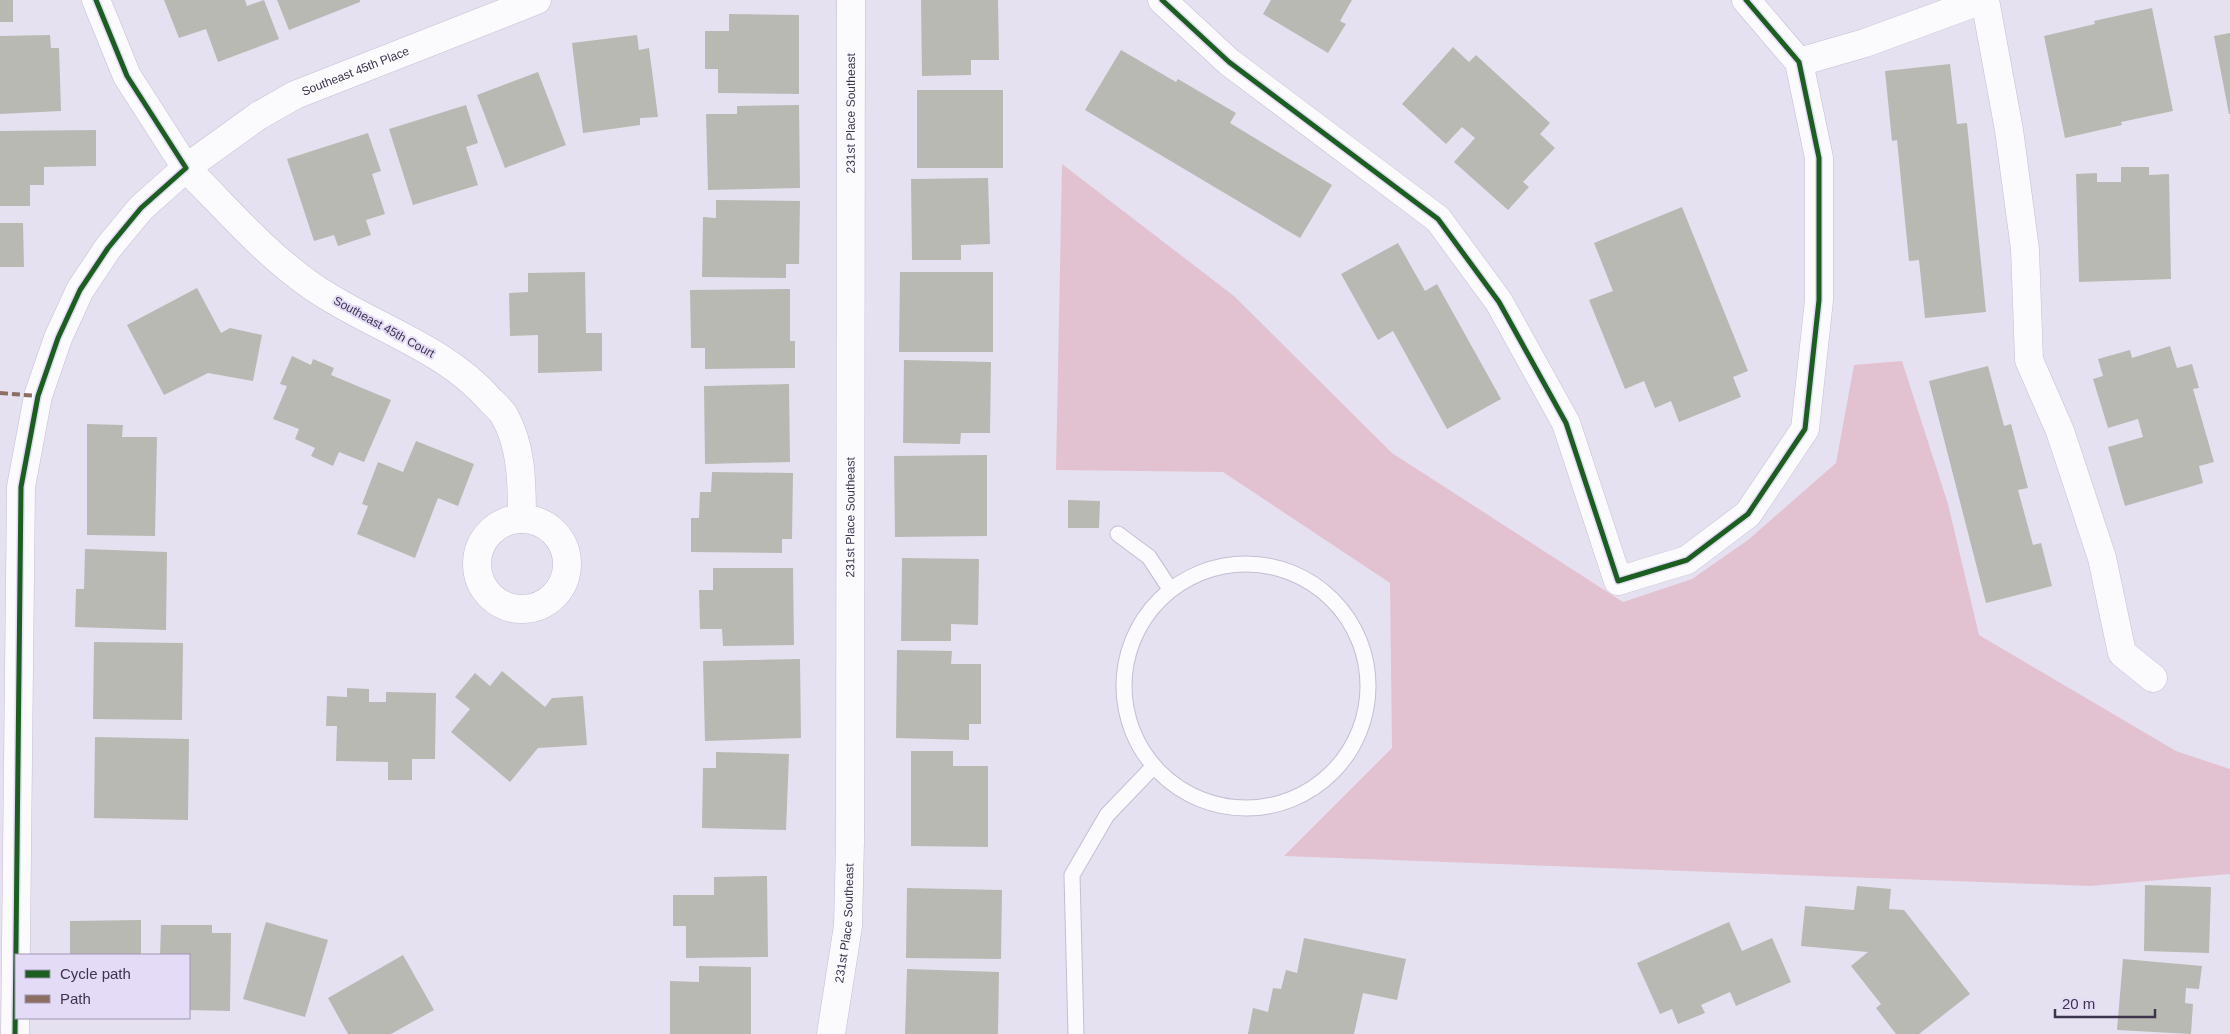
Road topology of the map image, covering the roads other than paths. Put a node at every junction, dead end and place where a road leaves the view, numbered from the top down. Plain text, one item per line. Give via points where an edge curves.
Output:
1 (96, 0) edge
2 (537, 0) edge
3 (851, 0) edge
4 (1162, 0) edge
5 (1746, 0) edge
6 (1983, 0) edge
7 (1799, 62) junction
8 (186, 168) junction
9 (522, 519) dead end
10 (1118, 534) dead end
11 (1170, 589) junction
12 (2153, 678) dead end
13 (1153, 767) junction
14 (16, 954) edge
15 (15, 1019) edge
16 (15, 1034) edge
17 (831, 1034) edge
18 (1076, 1034) edge

1 - 8 street, Southeast 45th Court via 127,76
2 - 8 street, Southeast 45th Place via 295,95 258,116
3 - 17 street, 231st Place Southeast via 850,842 848,926
4 - 7 street via 1229,62 1438,219 1499,302 1566,423 1618,580 1687,560 1748,514 1805,429 1819,300 1819,158
5 - 7 street
6 - 7 street via 1865,44
6 - 12 street via 2009,130 2025,249 2029,360 2060,431 2102,558 2122,653
8 - 9 street, Southeast 45th Court via 264,248 314,287 445,361 479,386 504,415 516,448 522,474
8 - 14 street, Southeast 45th Place via 141,208 108,248 80,290 58,338 38,396 21,487
10 - 11 lane via 1148,557
11 - 13 lane via 1143,618 1127,655 1123,694 1132,733
11 - 13 lane via 1206,570 1245,563 1284,569 1320,587 1348,617 1366,654 1369,696 1360,736 1337,770 1296,798 1265,808 1224,808 1185,793
13 - 18 lane via 1107,815 1072,875
15 - 16 street, Southeast 45th Place

